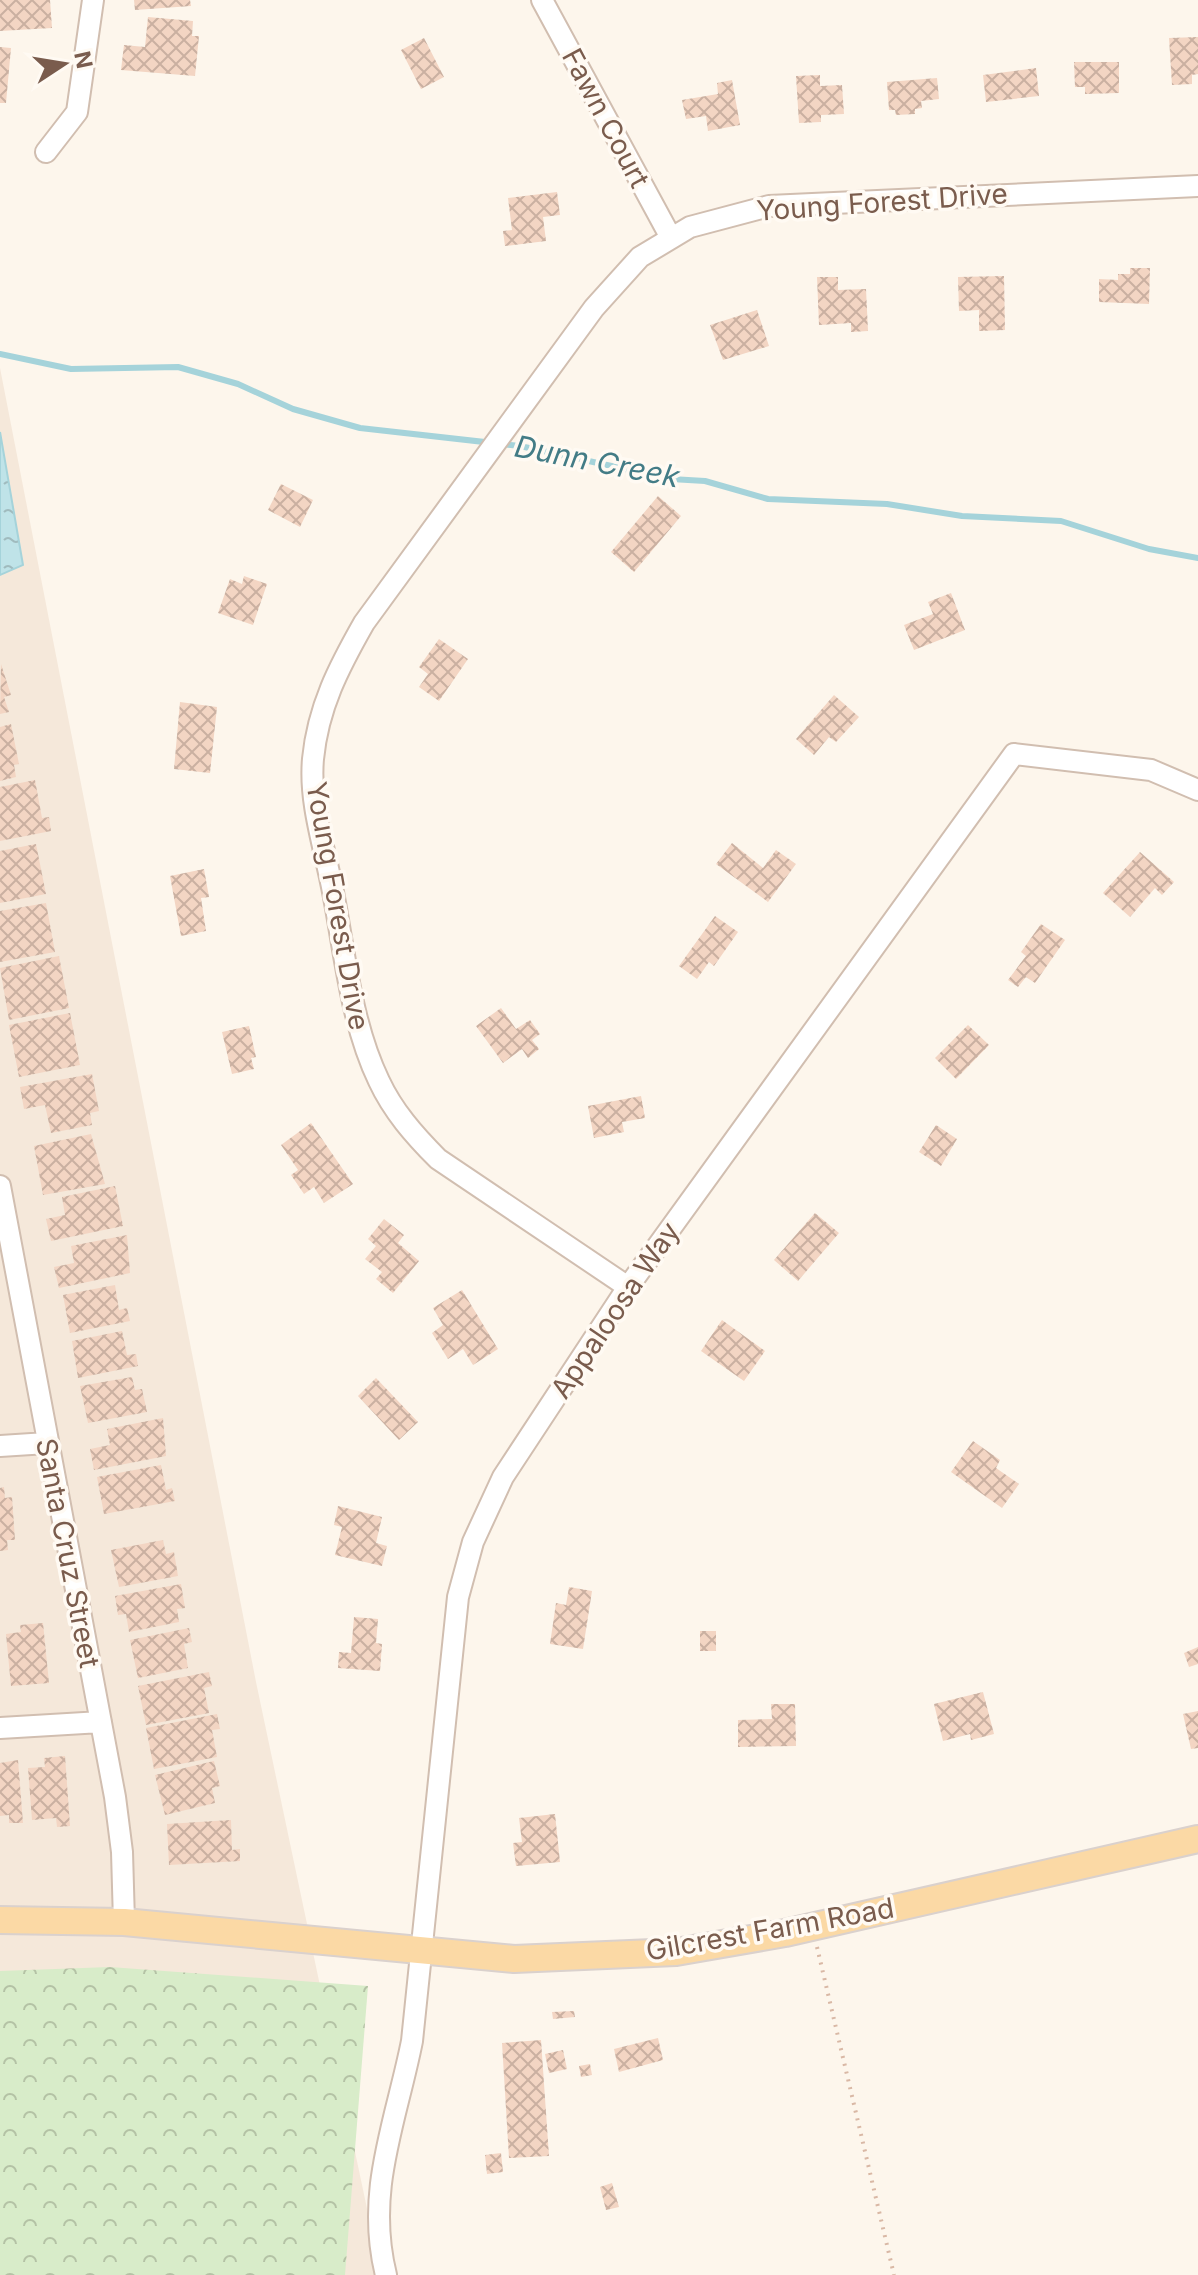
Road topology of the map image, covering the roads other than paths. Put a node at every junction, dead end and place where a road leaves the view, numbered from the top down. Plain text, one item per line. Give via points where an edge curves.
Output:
1 (93, 0) edge
2 (542, 0) edge
3 (46, 152) dead end
4 (1198, 186) edge
5 (670, 236) junction
6 (1198, 790) edge
7 (0, 1186) edge
8 (628, 1287) junction
9 (47, 1443) junction
10 (0, 1446) edge
11 (101, 1722) junction
12 (0, 1728) edge
13 (1198, 1839) edge
14 (0, 1920) edge
15 (124, 1922) junction
16 (423, 1950) junction
17 (386, 2275) edge

1 - 3 street via 77,112
2 - 5 street, Fawn Court
4 - 5 street, Young Forest Drive via 769,206
5 - 8 street, Young Forest Drive via 640,257 594,308 364,623 338,669 319,720 313,760 315,801 362,1039 396,1111 438,1159 463,1178
6 - 8 street, Appaloosa Way via 1151,770 1014,754
7 - 9 street, Santa Cruz Street
8 - 16 street, Appaloosa Way via 503,1477 468,1556 458,1597
9 - 10 street
9 - 11 street, Santa Cruz Street
11 - 12 street
11 - 15 street, Santa Cruz Street via 122,1852
13 - 16 main road, Gilcrest Farm Road via 676,1952 514,1959
14 - 15 main road, Gilcrest Farm Road
15 - 16 main road, Gilcrest Farm Road
16 - 17 street, Appaloosa Way via 403,2085 384,2149 378,2244

